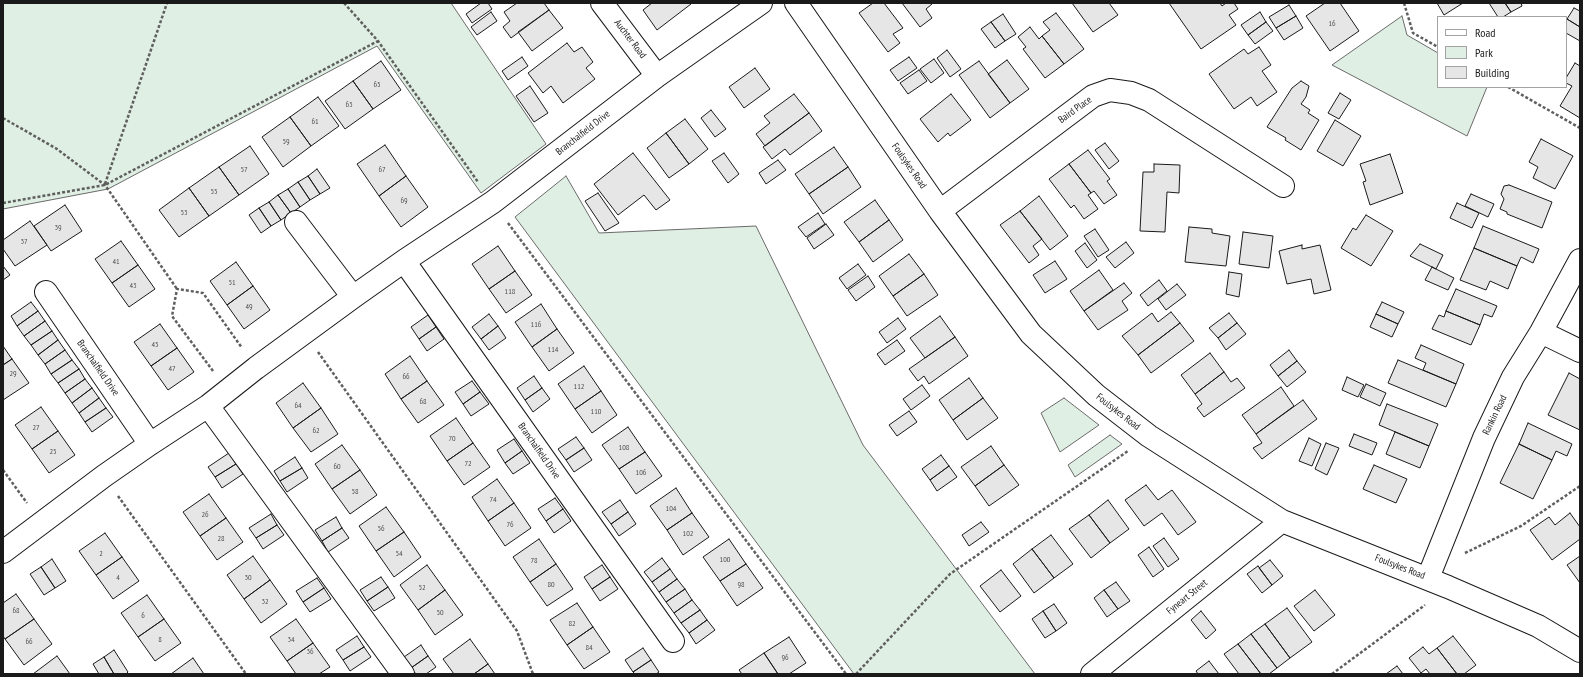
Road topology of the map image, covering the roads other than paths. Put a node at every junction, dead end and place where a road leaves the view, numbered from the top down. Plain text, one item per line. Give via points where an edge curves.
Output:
1 (602, 3) edge
2 (762, 3) edge
3 (796, 3) edge
4 (657, 76) junction
5 (1283, 186) dead end
6 (940, 211) junction
7 (296, 222) dead end
8 (1580, 260) edge
9 (404, 261) junction
10 (46, 292) dead end
11 (353, 297) junction
12 (1541, 332) junction
13 (1580, 351) edge
14 (208, 406) junction
15 (150, 444) junction
16 (1282, 521) junction
17 (3, 552) edge
18 (1431, 571) junction
19 (673, 641) dead end
20 (1580, 651) edge
21 (403, 674) edge
22 (1092, 674) edge

1 - 4 street, Auchter Road
2 - 4 street, Branchalfield Drive
3 - 6 street, Foulsykes Road
4 - 9 street, Branchalfield Drive via 493,202
5 - 6 street, Baird Place via 1149,100 1131,93 1110,90 1093,96
6 - 16 street, Foulsykes Road via 1031,334 1096,395 1150,436
7 - 11 street
8 - 12 street, Rankin Road
9 - 11 street, Branchalfield Drive
9 - 19 street, Branchalfield Drive
10 - 15 street, Branchalfield Drive
11 - 14 street, Branchalfield Drive
12 - 13 street
12 - 18 street, Rankin Road via 1513,378 1484,438
14 - 15 street, Branchalfield Drive
14 - 21 street
15 - 17 street, Branchalfield Drive
16 - 18 street, Foulsykes Road
16 - 22 street, Fyneart Street
18 - 20 street, Foulsykes Road via 1448,587 1538,626

